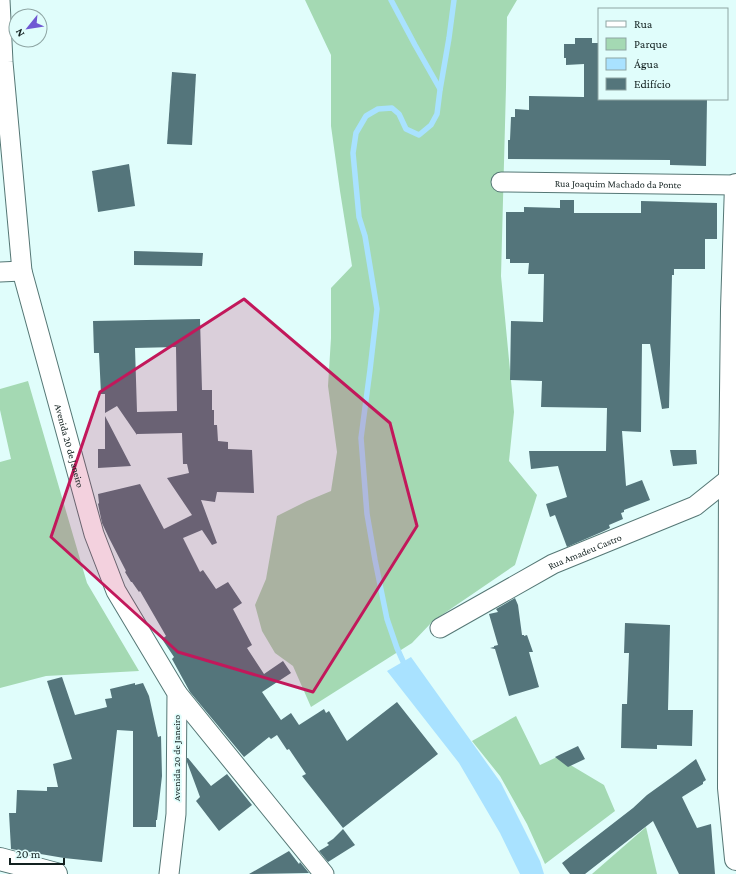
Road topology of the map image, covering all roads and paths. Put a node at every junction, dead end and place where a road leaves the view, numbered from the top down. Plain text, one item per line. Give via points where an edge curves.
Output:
1 (0, 0) edge
2 (2, 62) edge
3 (501, 182) dead end
4 (736, 185) edge
5 (22, 271) junction
6 (0, 272) edge
7 (734, 309) edge
8 (733, 478) edge
9 (440, 628) dead end
10 (176, 693) junction
11 (0, 859) edge
12 (736, 859) edge
13 (46, 873) edge
14 (169, 874) edge
15 (324, 874) edge

1 - 2 street, Avenida 20 de Janeiro
2 - 5 street, Avenida 20 de Janeiro
3 - 4 street, Rua Joaquim Machado da Ponte
4 - 7 main road
5 - 6 street
5 - 10 street, Avenida 20 de Janeiro via 94,534 116,591
7 - 8 main road
8 - 9 street, Rua Amadeu Castro via 695,506 553,564
8 - 12 main road via 729,788
10 - 14 street, Avenida 20 de Janeiro via 176,814
10 - 15 street
11 - 13 main road

